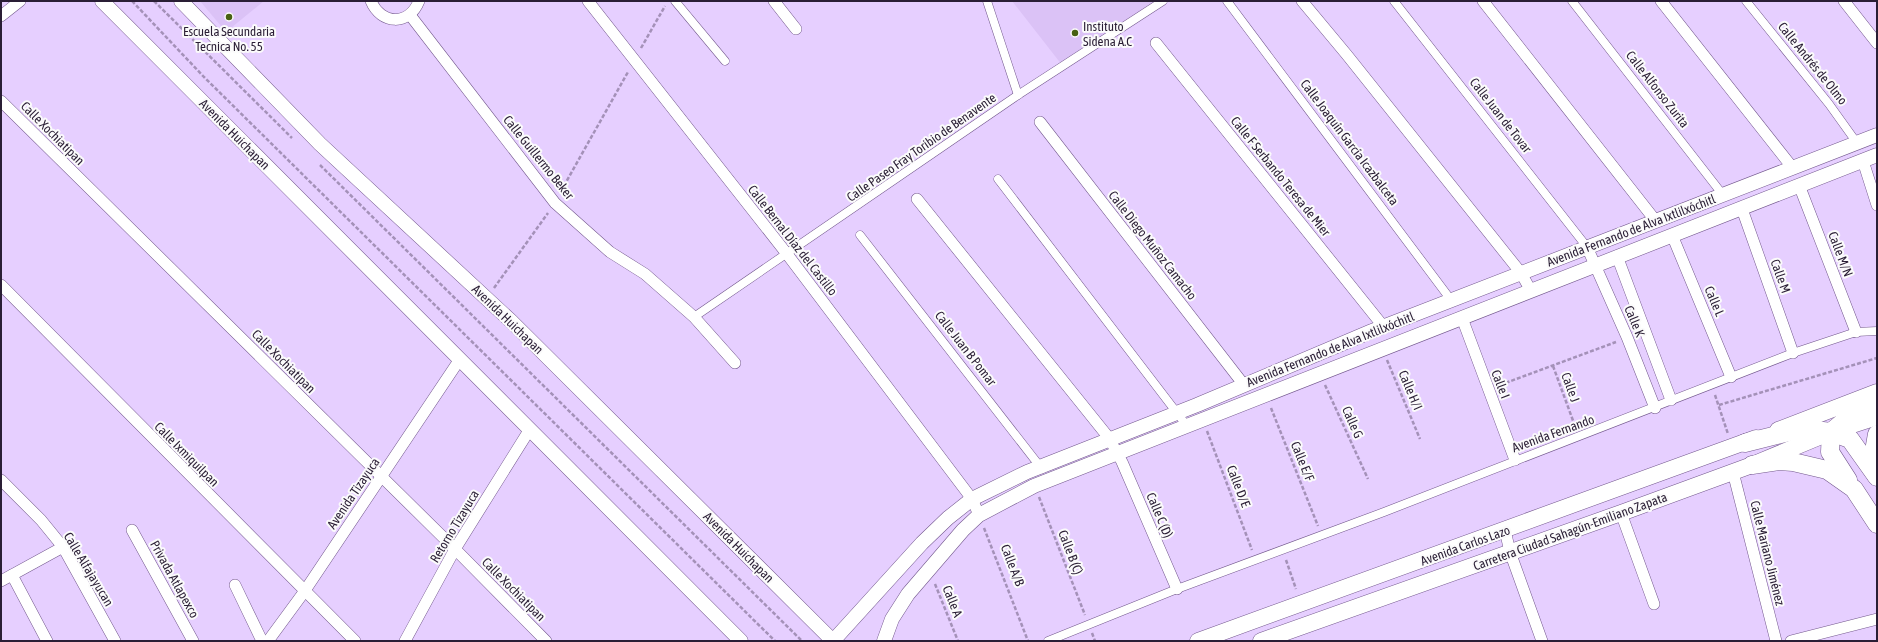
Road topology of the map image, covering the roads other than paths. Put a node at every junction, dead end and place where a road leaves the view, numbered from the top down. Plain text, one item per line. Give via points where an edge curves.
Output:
1 (20, 1) edge
2 (102, 1) edge
3 (181, 1) edge
4 (371, 1) edge
5 (419, 1) edge
6 (588, 1) edge
7 (675, 1) edge
8 (774, 1) edge
9 (987, 1) edge
10 (1163, 1) edge
11 (1227, 1) edge
12 (1302, 1) edge
13 (1394, 1) edge
14 (1483, 1) edge
15 (1572, 1) edge
16 (1661, 1) edge
17 (1746, 1) edge
18 (1844, 1) edge
19 (410, 15) junction
20 (1, 16) edge
21 (796, 29) dead end
22 (1156, 43) dead end
23 (1877, 43) edge
24 (725, 61) dead end
25 (1018, 94) junction
26 (1, 101) edge
27 (1040, 122) dead end
28 (1877, 135) edge
29 (1857, 143) junction
30 (1877, 155) edge
31 (1863, 161) junction
32 (1792, 167) junction
33 (998, 179) dead end
34 (1799, 185) junction
35 (1723, 195) junction
36 (917, 199) dead end
37 (1877, 205) edge
38 (1742, 209) junction
39 (1656, 220) junction
40 (860, 235) dead end
41 (1672, 235) junction
42 (1587, 247) junction
43 (787, 254) junction
44 (1617, 256) junction
45 (1595, 265) junction
46 (1521, 273) junction
47 (1, 285) edge
48 (1531, 291) junction
49 (1451, 300) junction
50 (694, 317) junction
51 (1462, 318) junction
52 (1383, 326) junction
53 (1877, 331) edge
54 (1856, 332) junction
55 (1793, 353) junction
56 (460, 359) junction
57 (735, 363) dead end
58 (1731, 378) junction
59 (1244, 385) junction
60 (1877, 392) edge
61 (1671, 400) junction
62 (1877, 400) edge
63 (1655, 408) junction
64 (1178, 412) junction
65 (1877, 417) edge
66 (1187, 426) junction
67 (530, 428) junction
68 (1831, 432) junction
69 (1877, 434) edge
70 (1109, 438) junction
71 (1735, 441) junction
72 (1118, 453) junction
73 (1515, 460) junction
74 (1752, 465) junction
75 (1040, 466) junction
76 (1733, 472) junction
77 (1876, 476) edge
78 (381, 477) junction
79 (1049, 479) junction
80 (1, 480) edge
81 (1854, 489) junction
82 (972, 499) junction
83 (1621, 513) junction
84 (979, 516) junction
85 (1877, 524) edge
86 (132, 530) dead end
87 (1505, 530) junction
88 (63, 546) junction
89 (455, 549) junction
90 (1510, 552) junction
91 (12, 575) junction
92 (1, 581) edge
93 (235, 585) dead end
94 (1177, 589) junction
95 (304, 592) junction
96 (1654, 604) dead end
97 (1877, 619) edge
98 (47, 641) edge
99 (116, 641) edge
100 (192, 641) edge
101 (262, 641) edge
102 (268, 641) edge
103 (355, 641) edge
104 (405, 641) edge
105 (546, 641) edge
106 (740, 641) edge
107 (833, 641) edge
108 (884, 641) edge
109 (1048, 641) edge
110 (1198, 641) edge
111 (1261, 641) edge
112 (1542, 641) edge
113 (1776, 641) edge
114 (1791, 641) edge

1 - 20 street
2 - 56 street, Avenida Huichapan
3 - 107 street, Avenida Huichapan via 320,144 597,405
4 - 19 street via 375,10 391,20
5 - 19 street
6 - 43 street, Calle Bernal Díaz del Castillo
7 - 24 street
8 - 21 street
9 - 25 street
10 - 25 street, Calle Paseo Fray Toribio de Benavente
11 - 49 street, Calle Joaquín García Icazbalceta
12 - 46 street
13 - 42 street, Calle Juan de Tovar
14 - 39 street
15 - 35 street, Calle Alfonso Zurita
16 - 32 street
17 - 29 street, Calle Andrés de Olmo
18 - 23 street
19 - 50 street, Calle Guillermo Beker via 555,203 610,252 645,274
22 - 52 street, Calle F Serbando Teresa de Mier
25 - 43 street, Calle Paseo Fray Toribio de Benavente
26 - 78 street, Calle Xochiatipan
27 - 59 street, Calle Diego Muñoz Camacho
28 - 29 street, Avenida Fernando de Alva Ixtlilxóchitl
29 - 32 street, Avenida Fernando de Alva Ixtlilxóchitl
30 - 31 street, Avenida Fernando de Alva Ixtlilxóchitl
31 - 34 street, Avenida Fernando de Alva Ixtlilxóchitl
31 - 37 street
32 - 35 street, Avenida Fernando de Alva Ixtlilxóchitl
33 - 64 street
34 - 38 street, Avenida Fernando de Alva Ixtlilxóchitl
34 - 54 street, Calle M/N
35 - 39 street, Avenida Fernando de Alva Ixtlilxóchitl
36 - 70 street
38 - 41 street, Avenida Fernando de Alva Ixtlilxóchitl
38 - 55 street, Calle M
39 - 42 street, Avenida Fernando de Alva Ixtlilxóchitl
40 - 75 street, Calle Juan B Pomar
41 - 44 street, Avenida Fernando de Alva Ixtlilxóchitl
41 - 58 street, Calle L
42 - 45 street, Calle K
42 - 46 street, Avenida Fernando de Alva Ixtlilxóchitl
43 - 50 street, Calle Paseo Fray Toribio de Benavente
43 - 82 street, Calle Bernal Díaz del Castillo
44 - 45 street, Avenida Fernando de Alva Ixtlilxóchitl
44 - 61 street
45 - 48 street, Avenida Fernando de Alva Ixtlilxóchitl
45 - 63 street, Calle K
46 - 48 street
46 - 49 street, Avenida Fernando de Alva Ixtlilxóchitl
47 - 95 street, Calle Ixmiquilpan
48 - 51 street, Avenida Fernando de Alva Ixtlilxóchitl
49 - 52 street, Avenida Fernando de Alva Ixtlilxóchitl
50 - 57 street, Calle Guillermo Beker
51 - 66 street, Avenida Fernando de Alva Ixtlilxóchitl
51 - 73 street, Calle I
52 - 59 street, Avenida Fernando de Alva Ixtlilxóchitl
53 - 54 street, Avenida Fernando
54 - 55 street, Avenida Fernando
55 - 58 street, Avenida Fernando
56 - 67 street, Avenida Huichapan
56 - 78 street, Avenida Tizayuca
58 - 61 street, Avenida Fernando
59 - 64 street, Avenida Fernando de Alva Ixtlilxóchitl
60 - 71 main road
61 - 63 street, Avenida Fernando
62 - 68 main road via 1859,409
63 - 73 street, Avenida Fernando
64 - 66 street
64 - 70 street, Avenida Fernando de Alva Ixtlilxóchitl
65 - 68 main road, Carretera Ciudad Sahagún-Emiliano Zapata
66 - 72 street, Avenida Fernando de Alva Ixtlilxóchitl
67 - 89 street, Retorno Tizayuca
67 - 106 street, Avenida Huichapan
68 - 71 main road via 1793,431
68 - 74 main road, Carretera Ciudad Sahagún-Emiliano Zapata
68 - 77 main road via 1850,439
68 - 81 main road via 1830,453
69 - 77 main road via 1873,457
70 - 72 street, Calle C (D)
70 - 75 street, Avenida Fernando de Alva Ixtlilxóchitl
71 - 87 main road, Avenida Carlos Lazo
72 - 79 street, Avenida Fernando de Alva Ixtlilxóchitl
72 - 94 street, Calle C (D)
73 - 94 street, Avenida Fernando via 1322,536
74 - 76 main road, Carretera Ciudad Sahagún-Emiliano Zapata
74 - 81 main road via 1779,461 1817,466
75 - 79 street, Calle Juan B Pomar
75 - 82 street, Avenida Fernando de Alva Ixtlilxóchitl
76 - 83 main road, Carretera Ciudad Sahagún-Emiliano Zapata
76 - 113 street, Calle Mariano Jiménez
78 - 89 street, Calle Xochiatipan
78 - 95 street, Avenida Tizayuca
79 - 84 street, Avenida Fernando de Alva Ixtlilxóchitl
80 - 88 street, Calle Alfajayucan
81 - 85 main road
82 - 84 street
82 - 107 street, Avenida Fernando de Alva Ixtlilxóchitl via 922,543
83 - 90 main road, Carretera Ciudad Sahagún-Emiliano Zapata
83 - 96 street
84 - 108 street, Avenida Fernando de Alva Ixtlilxóchitl via 929,568 904,600 892,619
86 - 100 street, Privada Atlapexco
87 - 90 street
87 - 110 main road, Avenida Carlos Lazo
88 - 91 street
88 - 99 street, Calle Alfajayucan
89 - 104 street, Retorno Tizayuca
89 - 105 street, Calle Xochiatipan
90 - 111 main road, Carretera Ciudad Sahagún-Emiliano Zapata
90 - 112 street
91 - 92 street
91 - 98 street
93 - 101 street
94 - 109 street, Avenida Fernando
95 - 102 street, Avenida Tizayuca
95 - 103 street, Calle Ixmiquilpan
97 - 114 street

